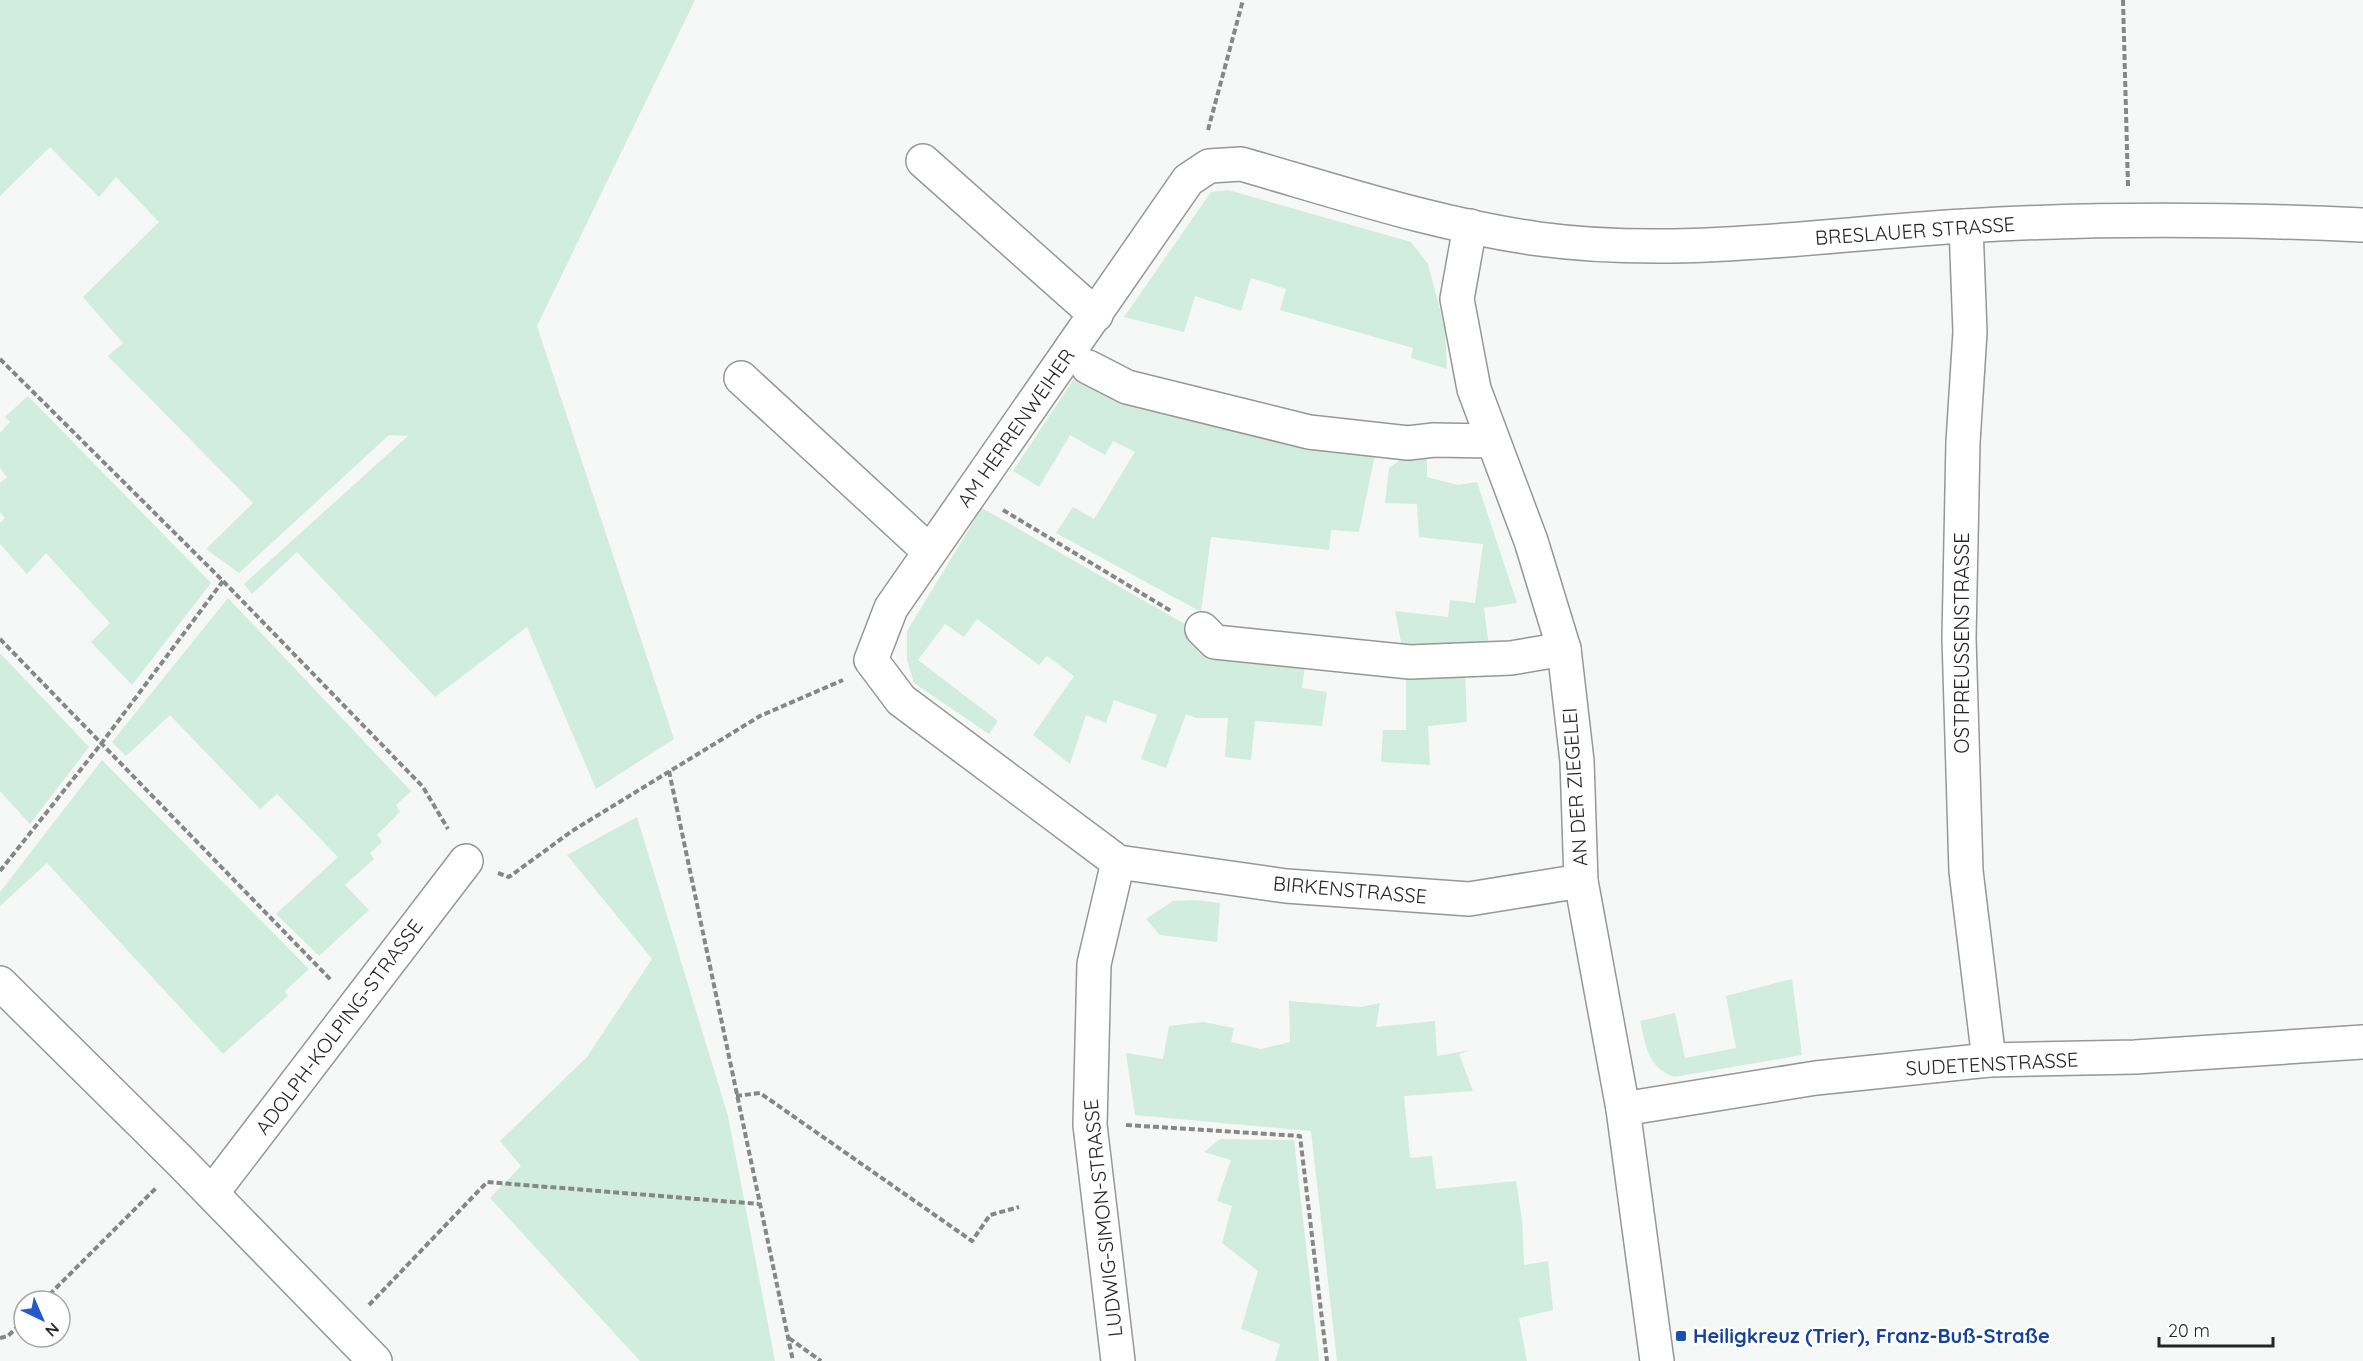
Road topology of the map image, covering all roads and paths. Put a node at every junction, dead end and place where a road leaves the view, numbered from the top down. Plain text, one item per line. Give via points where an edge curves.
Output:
1 (1243, 0) edge
2 (2123, 0) edge
3 (923, 161) dead end
4 (1209, 166) junction
5 (2126, 222) junction
6 (2363, 225) edge
7 (1470, 226) junction
8 (1966, 226) junction
9 (1096, 315) junction
10 (0, 359) edge
11 (1088, 367) dead end
12 (741, 378) dead end
13 (1492, 441) junction
14 (975, 489) junction
15 (929, 551) junction
16 (223, 581) junction
17 (1202, 629) joint
18 (0, 639) edge
19 (1564, 649) junction
20 (852, 675) dead end
21 (101, 744) junction
22 (669, 771) junction
23 (466, 861) junction
24 (1118, 862) junction
25 (0, 871) edge
26 (1581, 880) junction
27 (0, 983) edge
28 (355, 1005) junction
29 (2363, 1042) edge
30 (1989, 1060) junction
31 (736, 1096) junction
32 (1623, 1109) junction
33 (1126, 1125) dead end
34 (182, 1162) junction
35 (212, 1193) junction
36 (759, 1203) junction
37 (1019, 1207) dead end
38 (55, 1289) edge
39 (345, 1329) junction
40 (788, 1337) junction
41 (375, 1361) edge
42 (793, 1361) edge
43 (821, 1361) edge
44 (1118, 1361) edge
45 (1327, 1361) edge
46 (1657, 1361) edge

1 - 4 path via 1208,130
2 - 5 path
3 - 9 street
4 - 7 street via 1241,164 1431,219
4 - 9 street, AM HERRENWEIHER via 1188,180
5 - 6 street, BRESLAUER STRASSE
5 - 8 street, BRESLAUER STRASSE
7 - 8 street, BRESLAUER STRASSE via 1540,239 1666,248
7 - 13 street, AN DER ZIEGELEI via 1457,299 1474,389
8 - 30 street, OSTPREUSSENSTRASSE via 1970,332 1963,442 1959,650 1966,871
9 - 14 street, AM HERRENWEIHER
10 - 16 path
11 - 13 street via 1127,387 1309,432 1408,443
12 - 15 street
13 - 19 street, AN DER ZIEGELEI via 1532,541
14 - 15 street, AM HERRENWEIHER
14 - 17 path via 1014,519 1178,615 1188,617
15 - 24 street, AM HERRENWEIHER via 888,614 871,660 902,700
16 - 21 path
16 - 23 path via 423,787
17 - 19 street via 1215,642 1410,662 1511,658
18 - 21 path
19 - 26 street, AN DER ZIEGELEI via 1577,760
20 - 22 path via 760,716
21 - 25 path
21 - 28 path
22 - 23 path via 572,831 509,877
22 - 31 path
23 - 28 street, ADOLPH-KOLPING-STRASSE
24 - 26 street, BIRKENSTRASSE via 1286,886 1469,899
24 - 44 street, LUDWIG-SIMON-STRASSE via 1094,964 1090,1125
26 - 32 street, AN DER ZIEGELEI
27 - 34 street
28 - 35 street, ADOLPH-KOLPING-STRASSE
29 - 30 street, SUDETENSTRASSE via 2135,1057
30 - 32 street, SUDETENSTRASSE via 1816,1078
31 - 36 path
31 - 37 path via 760,1093 972,1241 990,1215
32 - 46 street, AN DER ZIEGELEI
33 - 45 path via 1300,1136
34 - 35 street
34 - 38 path
35 - 39 street
36 - 39 path via 487,1182
36 - 40 path
39 - 41 street
40 - 42 path
40 - 43 path

